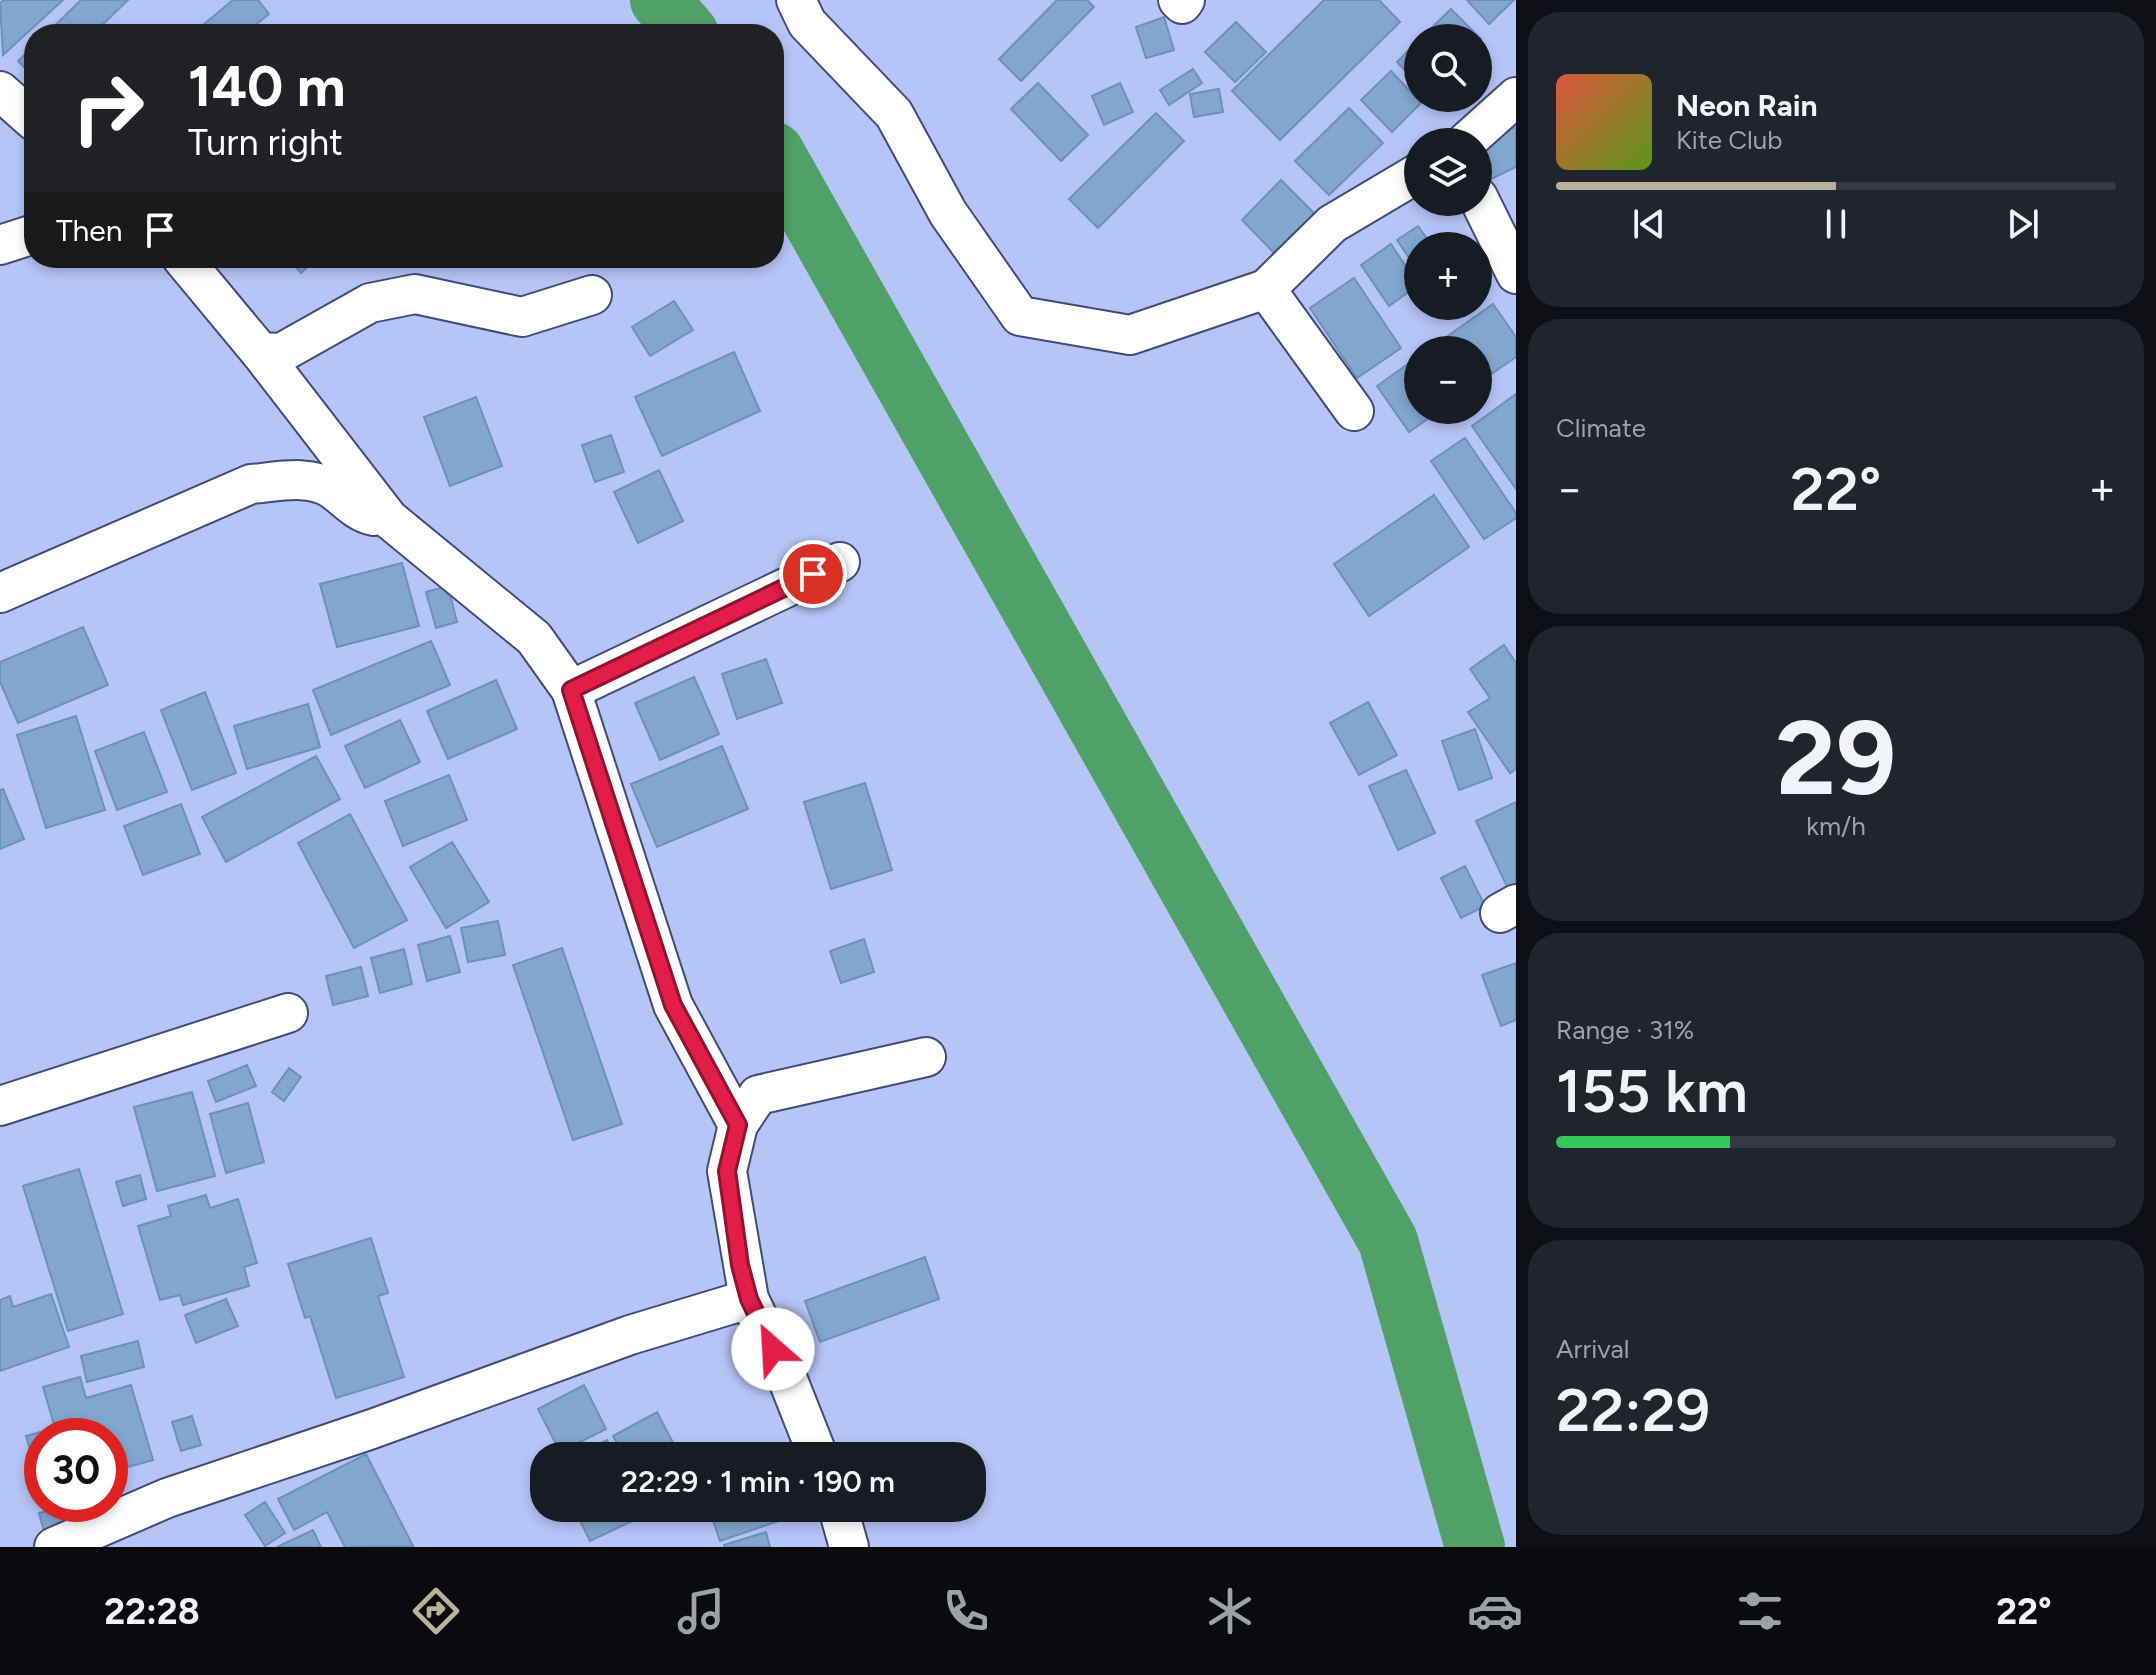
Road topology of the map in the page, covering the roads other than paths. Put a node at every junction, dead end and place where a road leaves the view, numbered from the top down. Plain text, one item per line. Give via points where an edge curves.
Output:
1 (796, 0) edge
2 (1178, 0) edge
3 (1185, 0) edge
4 (0, 91) edge
5 (1516, 97) edge
6 (24, 112) edge
7 (1482, 128) edge
8 (1404, 181) edge
9 (1487, 216) edge
10 (24, 237) edge
11 (0, 245) edge
12 (190, 268) edge
13 (1516, 274) edge
14 (1266, 289) junction
15 (592, 295) dead end
16 (260, 352) junction
17 (1354, 411) dead end
18 (389, 519) junction
19 (840, 562) dead end
20 (0, 593) edge
21 (571, 690) junction
22 (288, 1013) dead end
23 (926, 1057) dead end
24 (0, 1106) edge
25 (738, 1125) junction
26 (749, 1299) junction
27 (812, 1442) edge
28 (842, 1522) edge
29 (54, 1547) edge
30 (849, 1547) edge

1 - 14 street via 807,23 894,114 948,213 1020,316 1130,335
2 - 3 street
4 - 6 street
5 - 7 street
8 - 14 street via 1332,224
9 - 13 street
10 - 11 street
12 - 16 street
14 - 17 street
15 - 16 street via 522,317 415,294 370,303 281,353
16 - 18 street
18 - 20 street via 364,515 329,487 297,479 251,484
18 - 21 street via 534,638
19 - 21 street
21 - 25 street via 673,1005
22 - 24 street
23 - 25 street via 758,1095
25 - 26 street via 727,1171
26 - 27 street
26 - 29 street via 630,1335 167,1498
28 - 30 street

